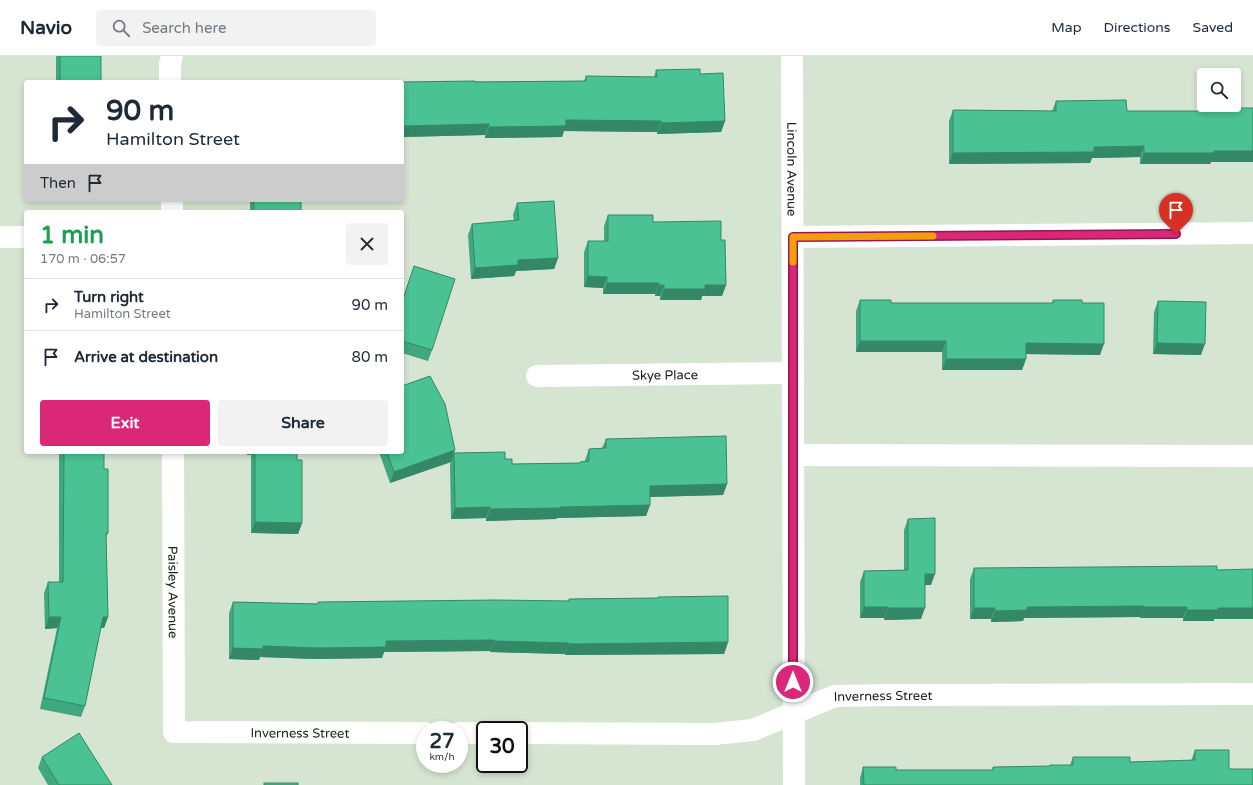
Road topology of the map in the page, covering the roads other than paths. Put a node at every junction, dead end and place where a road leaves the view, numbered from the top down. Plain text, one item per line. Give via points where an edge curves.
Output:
1 (172, 56) edge
2 (792, 56) edge
3 (170, 80) edge
4 (1253, 233) edge
5 (0, 237) edge
6 (24, 237) edge
7 (793, 237) junction
8 (793, 373) junction
9 (537, 376) dead end
10 (173, 454) edge
11 (793, 454) junction
12 (1253, 456) edge
13 (1253, 694) edge
14 (793, 713) junction
15 (174, 732) joint
16 (416, 733) edge
17 (528, 733) edge
18 (794, 785) edge

1 - 3 street
2 - 7 street, Lincoln Avenue
4 - 7 street
5 - 6 street
7 - 8 street, Lincoln Avenue
8 - 9 street, Skye Place
8 - 11 street, Lincoln Avenue
10 - 15 street, Paisley Avenue
11 - 12 street
11 - 14 street, Lincoln Avenue
13 - 14 street, Inverness Street via 835,696
14 - 17 street, Inverness Street via 753,730 714,734
14 - 18 street, Lincoln Avenue
15 - 16 street, Inverness Street

